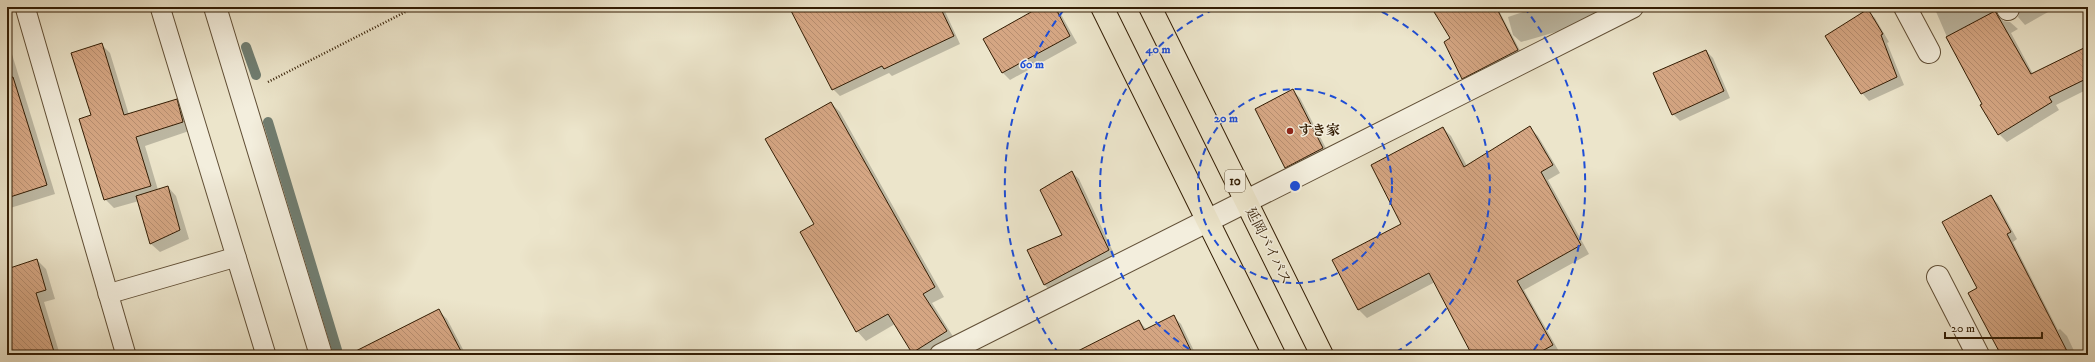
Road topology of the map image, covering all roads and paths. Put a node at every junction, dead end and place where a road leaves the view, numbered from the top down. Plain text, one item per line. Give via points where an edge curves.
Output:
1 (25, 7) edge
2 (160, 7) edge
3 (215, 7) edge
4 (415, 7) edge
5 (1102, 7) edge
6 (1150, 7) edge
7 (1632, 7) edge
8 (1905, 7) edge
9 (1929, 52) dead end
10 (242, 95) junction
11 (1245, 202) junction
12 (1208, 220) junction
13 (236, 257) junction
14 (1938, 277) dead end
15 (108, 294) junction
16 (126, 355) edge
17 (266, 355) edge
18 (321, 355) edge
19 (941, 355) edge
20 (1274, 355) edge
21 (1322, 355) edge
22 (1978, 355) edge

1 - 15 lane
2 - 13 lane
3 - 10 street
4 - 10 path
5 - 12 highway
6 - 11 highway, 延岡バイパス / 10
7 - 11 street
8 - 9 street
10 - 18 street
11 - 12 street
11 - 21 highway, 延岡バイパス / 10
12 - 19 street
12 - 20 highway
13 - 15 lane
13 - 17 lane
14 - 22 street
15 - 16 lane

